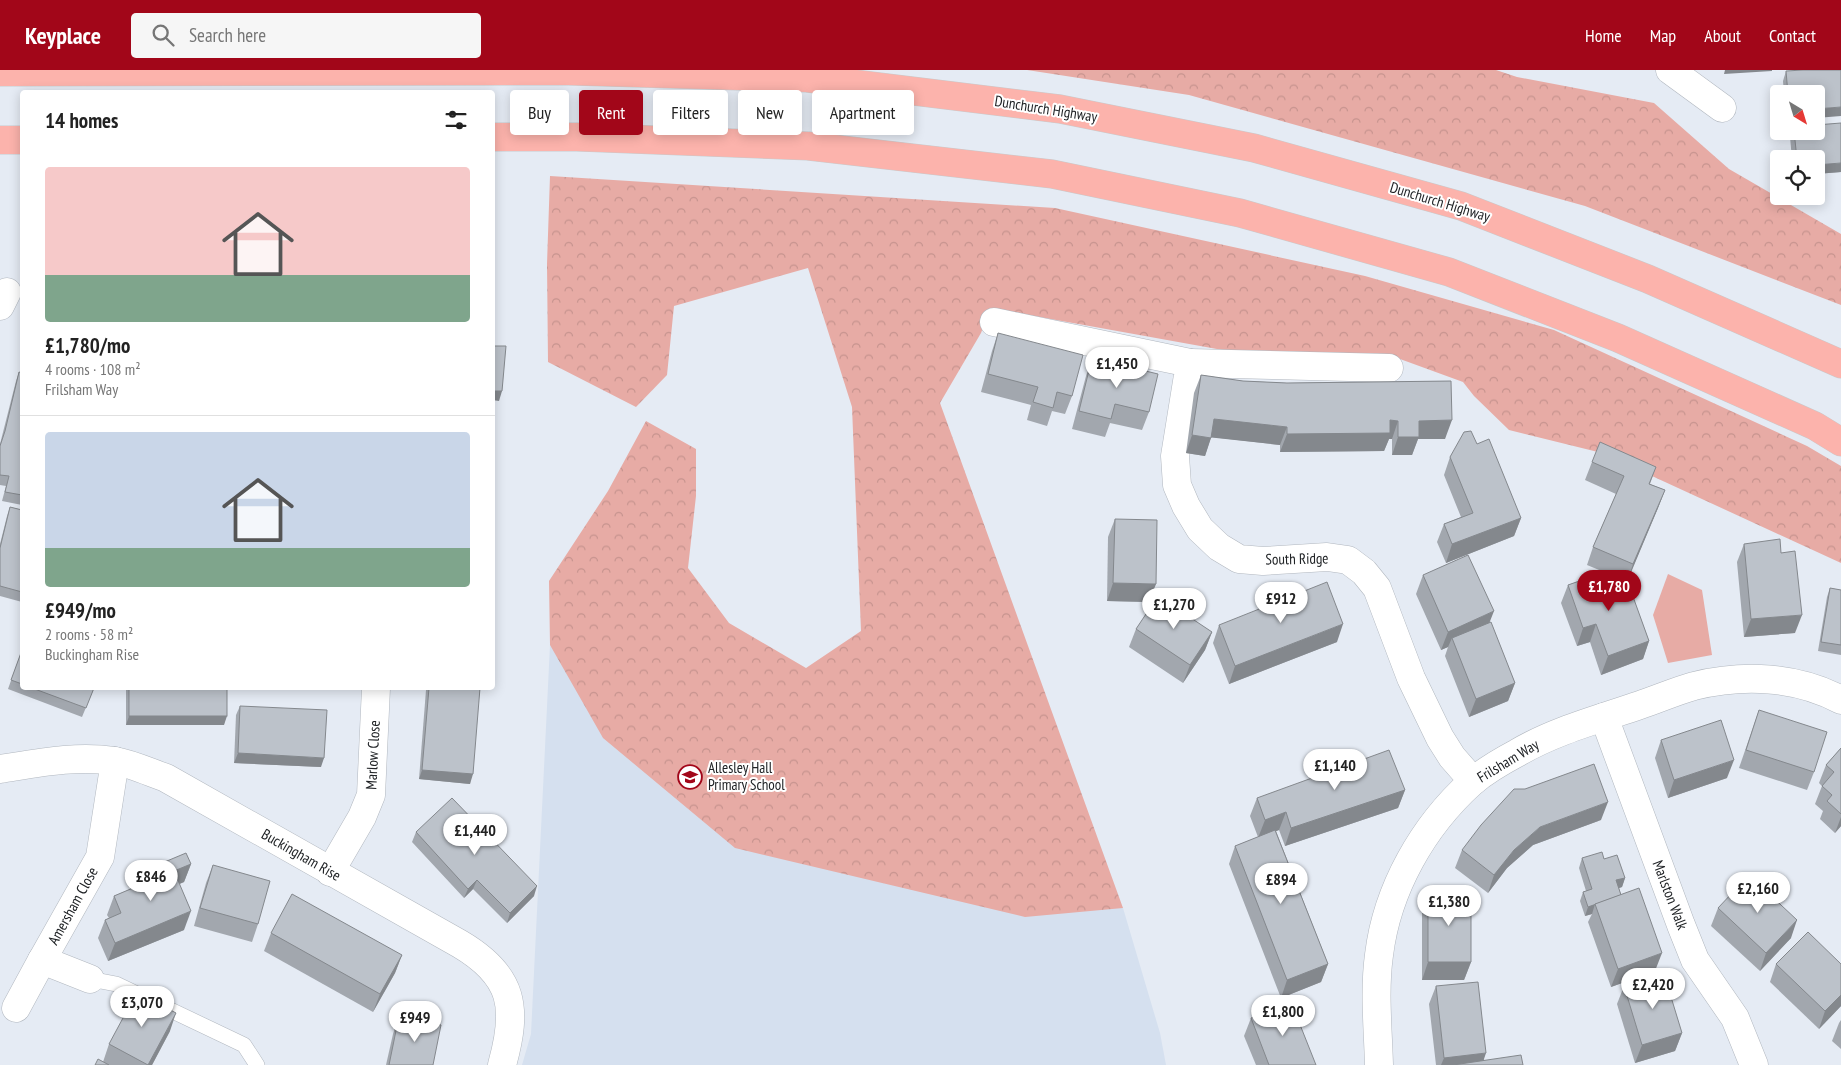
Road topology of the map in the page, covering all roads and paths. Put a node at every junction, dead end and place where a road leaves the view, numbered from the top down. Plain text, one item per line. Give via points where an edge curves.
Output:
1 (1670, 70) edge
2 (0, 72) edge
3 (1722, 108) dead end
4 (495, 138) edge
5 (0, 140) edge
6 (20, 140) edge
7 (994, 322) dead end
8 (1190, 363) junction
9 (1841, 364) edge
10 (1389, 368) dead end
11 (1841, 442) edge
12 (376, 690) edge
13 (1841, 700) edge
14 (1604, 717) junction
15 (115, 762) junction
16 (0, 770) edge
17 (1473, 781) junction
18 (330, 872) junction
19 (42, 960) junction
20 (90, 978) joint
21 (16, 1008) dead end
22 (256, 1065) edge
23 (502, 1065) edge
24 (1379, 1065) edge
25 (1754, 1065) edge

1 - 3 street
2 - 9 highway, Dunchurch Highway via 569,71 807,78 1060,110 1254,148 1461,206 1648,278
4 - 11 highway via 577,137 808,146 1052,174 1240,214 1449,272 1618,338 1815,426
5 - 6 highway
7 - 8 street
8 - 10 street
8 - 17 street, South Ridge via 1175,456 1177,485 1200,529 1219,547 1239,559 1327,557 1348,560 1364,572 1377,588 1411,678 1440,738
12 - 18 street, Marlow Close via 371,795
13 - 14 street, Frilsham Way via 1813,687 1792,682 1746,679 1694,686
14 - 17 street, Frilsham Way via 1545,738
14 - 25 street, Marlston Walk via 1695,960 1735,1018
15 - 16 street, Buckingham Rise via 67,760
15 - 18 street, Buckingham Rise via 166,778
15 - 19 street, Amersham Close via 100,857
17 - 24 street, Frilsham Way via 1414,852 1386,919 1379,956
18 - 23 street, Buckingham Rise via 460,944 489,965 500,978 512,1015 510,1038
19 - 20 street, Amersham Close
19 - 21 street, Amersham Close
20 - 22 lane via 116,984 244,1045

